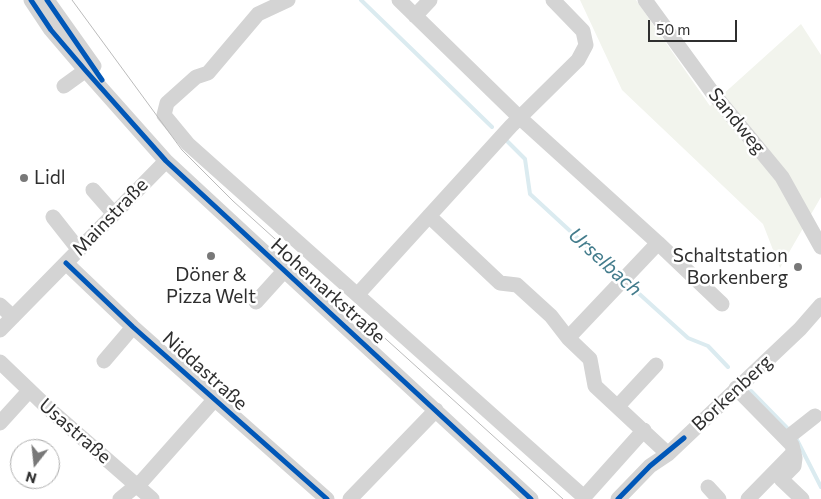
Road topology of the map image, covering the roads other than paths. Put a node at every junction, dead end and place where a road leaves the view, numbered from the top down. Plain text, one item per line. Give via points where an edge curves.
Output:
1 (31, 0) edge
2 (47, 0) edge
3 (288, 0) edge
4 (399, 0) edge
5 (430, 0) edge
6 (553, 0) edge
7 (645, 0) edge
8 (415, 16) junction
9 (89, 68) junction
10 (64, 86) dead end
11 (519, 117) junction
12 (166, 161) junction
13 (93, 190) dead end
14 (114, 214) junction
15 (53, 216) dead end
16 (429, 216) junction
17 (658, 243) junction
18 (821, 247) edge
19 (79, 250) junction
20 (66, 264) junction
21 (287, 274) junction
22 (358, 294) junction
23 (262, 302) dead end
24 (0, 304) edge
25 (722, 304) dead end
26 (821, 304) edge
27 (13, 317) junction
28 (133, 326) junction
29 (0, 330) edge
30 (568, 338) junction
31 (104, 361) dead end
32 (0, 362) edge
33 (656, 365) dead end
34 (736, 388) junction
35 (29, 390) junction
36 (215, 399) junction
37 (618, 406) junction
38 (436, 410) junction
39 (815, 416) dead end
40 (0, 423) edge
41 (644, 430) junction
42 (787, 438) junction
43 (794, 452) junction
44 (668, 454) junction
45 (136, 486) junction
46 (708, 488) dead end
47 (120, 499) edge
48 (152, 499) edge
49 (327, 499) edge
50 (350, 499) edge
51 (531, 499) edge
52 (618, 499) edge
53 (719, 499) edge
54 (748, 499) edge
55 (802, 499) edge

1 - 9 street, Hohemarkstraße via 52,30
2 - 9 street, Hohemarkstraße
3 - 22 street via 258,14 208,73 196,77 168,103 164,115 188,144
4 - 8 street
5 - 8 street
6 - 11 street via 583,32 586,45 578,60
7 - 18 street, Sandweg via 712,92 782,177
8 - 11 street
9 - 10 street
9 - 12 street, Hohemarkstraße
11 - 16 street
11 - 17 street
12 - 14 street, Mainstraße
12 - 21 street, Hohemarkstraße
13 - 14 street
14 - 19 street, Mainstraße
15 - 19 street
16 - 22 street
16 - 30 street via 500,283 517,285 551,316
17 - 25 street
17 - 30 street
19 - 20 street, Mainstraße
20 - 27 street, Mainstraße
20 - 28 street, Niddastraße
21 - 23 street
21 - 38 street, Hohemarkstraße
22 - 41 street via 584,497
24 - 27 street
26 - 34 street, Borkenberg via 800,329
27 - 29 street, Mainstraße
28 - 31 street
28 - 36 street, Niddastraße
30 - 37 street via 590,359 595,386
32 - 35 street, Usastraße
33 - 37 street
34 - 42 street
34 - 44 street, Borkenberg
35 - 40 street
35 - 45 street, Usastraße
36 - 45 street
36 - 49 street, Niddastraße
37 - 41 street
38 - 50 street
38 - 51 street, Hohemarkstraße
39 - 42 street
41 - 44 street
42 - 43 street
43 - 54 street
43 - 55 street via 794,466 781,479
44 - 52 street, Borkenberg via 650,466
45 - 47 street
45 - 48 street, Usastraße
46 - 53 street

